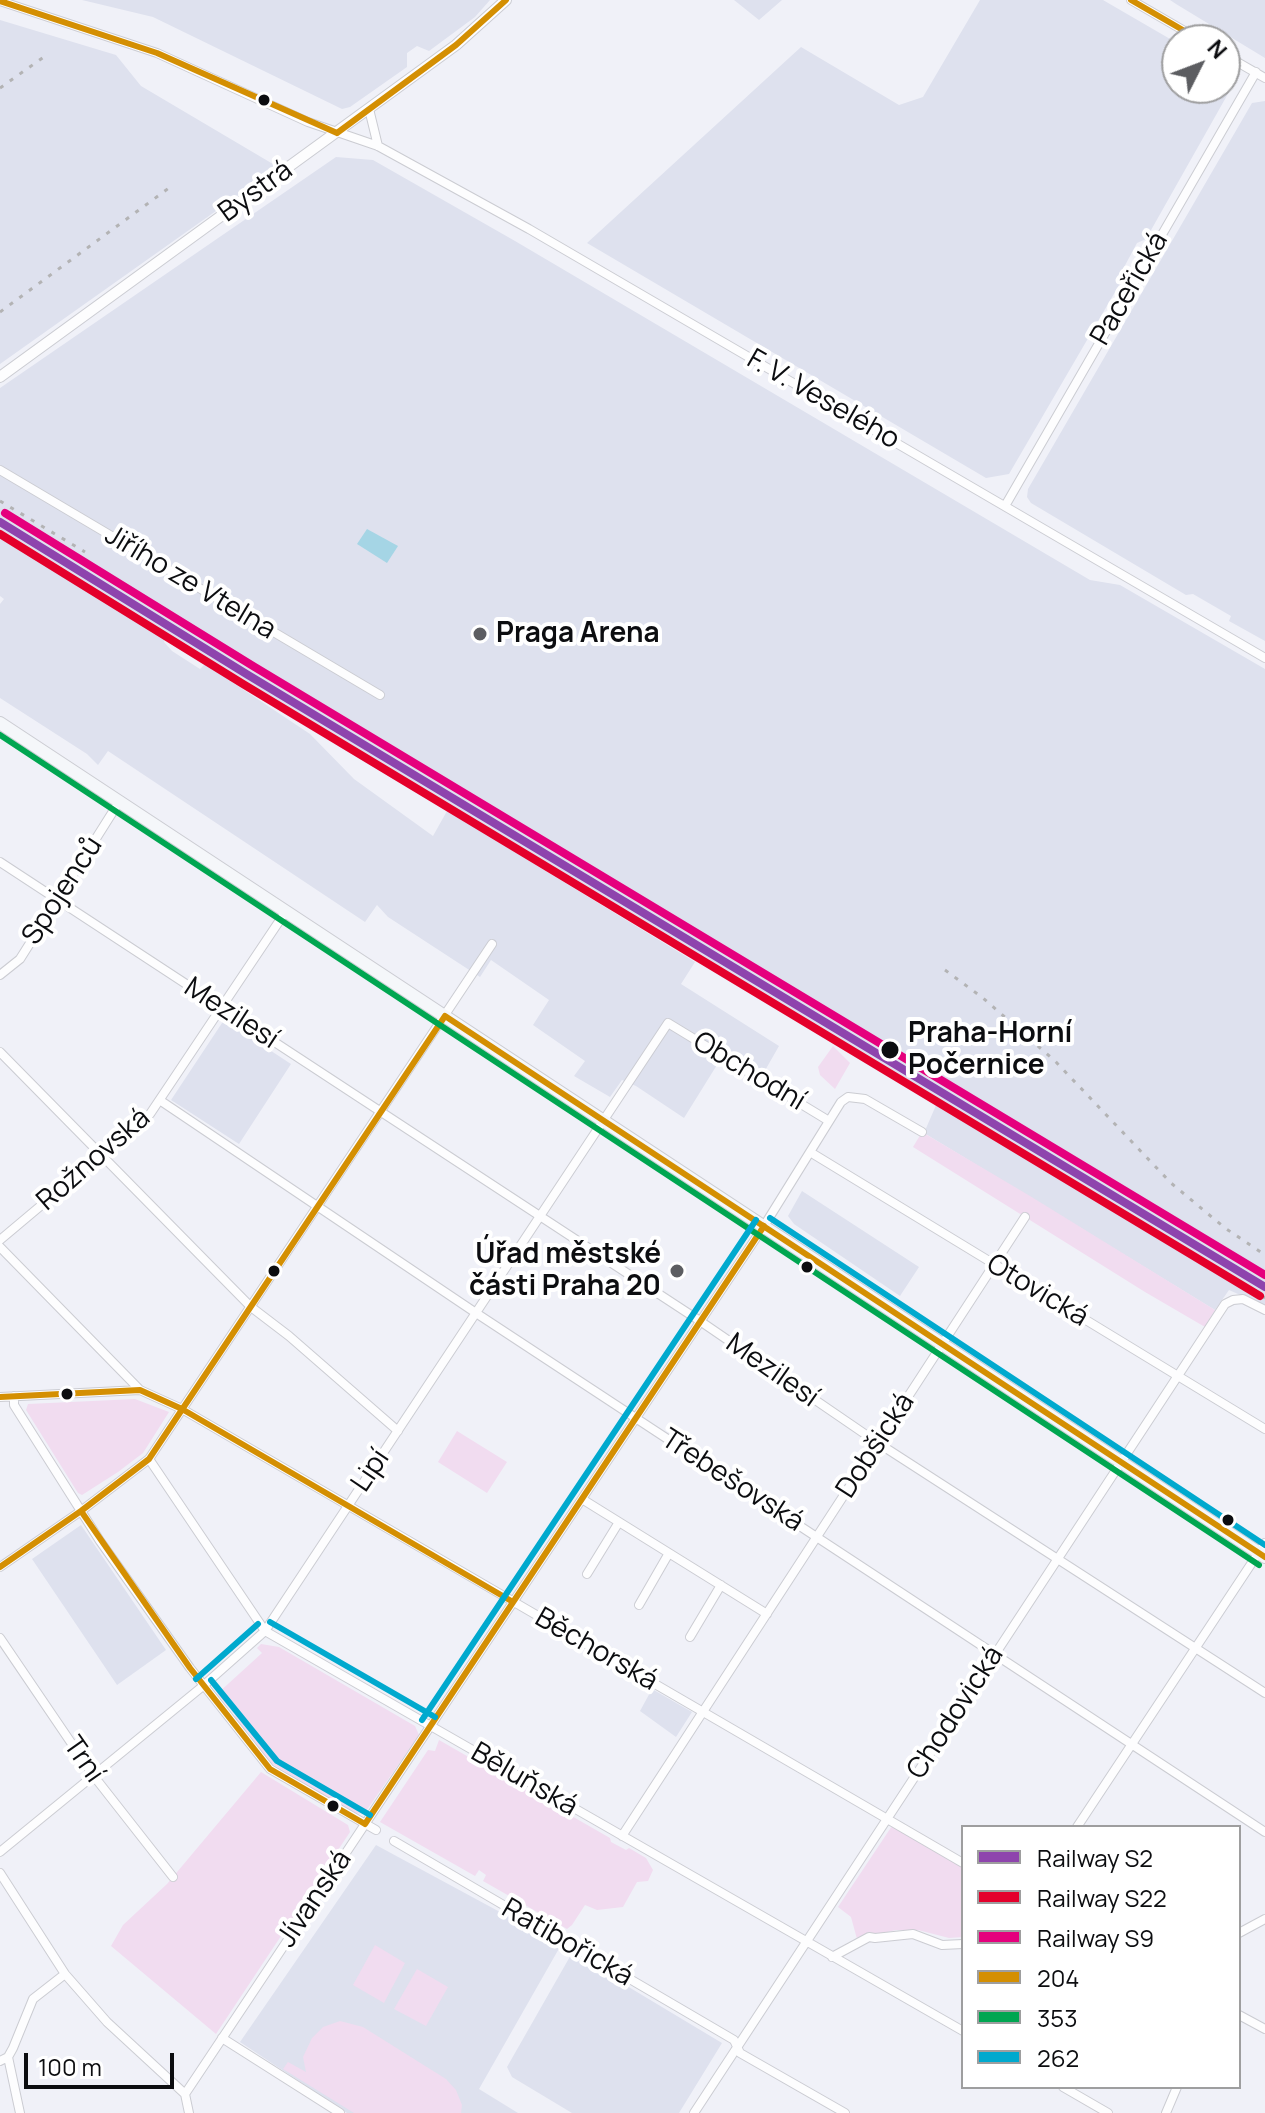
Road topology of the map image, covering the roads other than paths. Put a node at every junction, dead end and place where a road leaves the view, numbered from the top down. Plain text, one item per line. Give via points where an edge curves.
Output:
1 (506, 0) edge
2 (1131, 0) edge
3 (0, 1) edge
4 (1172, 24) edge
5 (1241, 64) edge
6 (1256, 72) junction
7 (1265, 78) edge
8 (369, 109) junction
9 (337, 133) junction
10 (378, 146) junction
11 (0, 377) edge
12 (0, 470) edge
13 (1005, 506) junction
14 (1265, 658) edge
15 (380, 695) dead end
16 (0, 723) edge
17 (119, 802) junction
18 (0, 862) edge
19 (58, 900) junction
20 (286, 911) junction
21 (492, 944) dead end
22 (0, 975) edge
23 (222, 1008) junction
24 (445, 1016) junction
25 (668, 1023) joint
26 (0, 1052) edge
27 (161, 1101) junction
28 (381, 1112) junction
29 (603, 1121) junction
30 (829, 1121) junction
31 (922, 1132) dead end
32 (810, 1152) junction
33 (101, 1156) junction
34 (317, 1207) junction
35 (540, 1217) junction
36 (1025, 1217) dead end
37 (764, 1226) junction
38 (0, 1240) edge
39 (0, 1247) edge
40 (994, 1264) junction
41 (251, 1307) junction
42 (1265, 1310) edge
43 (476, 1313) junction
44 (700, 1321) junction
45 (942, 1344) junction
46 (1178, 1376) junction
47 (140, 1390) junction
48 (14, 1396) junction
49 (0, 1397) edge
50 (182, 1409) junction
51 (636, 1418) junction
52 (1265, 1429) edge
53 (398, 1431) junction
54 (878, 1443) junction
55 (149, 1459) junction
56 (1121, 1462) junction
57 (582, 1499) junction
58 (348, 1506) junction
59 (81, 1511) junction
60 (619, 1522) junction
61 (818, 1536) junction
62 (1263, 1551) edge
63 (669, 1553) junction
64 (1057, 1559) junction
65 (0, 1567) edge
66 (587, 1574) dead end
67 (721, 1585) junction
68 (513, 1602) junction
69 (639, 1605) dead end
70 (767, 1614) junction
71 (265, 1631) junction
72 (690, 1637) dead end
73 (0, 1638) edge
74 (1195, 1649) junction
75 (995, 1654) junction
76 (203, 1686) junction
77 (1265, 1693) edge
78 (703, 1712) junction
79 (430, 1726) junction
80 (1131, 1745) junction
81 (93, 1775) junction
82 (886, 1819) junction
83 (365, 1824) junction
84 (1078, 1825) edge
85 (376, 1830) dead end
86 (1265, 1832) edge
87 (622, 1836) junction
88 (394, 1841) dead end
89 (0, 1852) edge
90 (961, 1862) edge
91 (0, 1873) edge
92 (173, 1877) dead end
93 (1265, 1919) edge
94 (1241, 1933) edge
95 (806, 1942) junction
96 (961, 1944) edge
97 (832, 1957) junction
98 (65, 1974) junction
99 (1241, 2016) edge
100 (1265, 2029) edge
101 (961, 2030) edge
102 (222, 2038) junction
103 (737, 2047) junction
104 (4, 2059) edge
105 (1066, 2089) edge
106 (1176, 2089) edge
107 (185, 2094) junction
108 (20, 2113) edge
109 (189, 2113) edge
110 (340, 2113) edge
111 (694, 2113) edge
112 (845, 2113) edge
113 (1108, 2113) edge
114 (1166, 2113) edge

1 - 8 street, Bystrá via 456,45
2 - 4 street
3 - 9 street, F. V. Veselého via 157,53
5 - 6 street
6 - 7 street
6 - 13 street, Paceřická
8 - 9 street, Bystrá
8 - 10 street
9 - 10 street, F. V. Veselého
9 - 11 street, Bystrá
10 - 13 street, F. V. Veselého
12 - 15 street, Jiřího ze Vtelna
13 - 14 street, F. V. Veselého
16 - 17 main road
17 - 19 street, Spojenců
17 - 20 main road
18 - 19 street, Mezilesí
19 - 22 street, Spojenců via 20,959
19 - 23 street, Mezilesí
20 - 23 street, Rožnovská
20 - 24 main road
21 - 24 street
23 - 27 street, Rožnovská
23 - 28 street, Mezilesí
24 - 28 street
24 - 29 main road
25 - 29 street, Lipí
25 - 30 street, Obchodní
26 - 33 street
27 - 33 street, Rožnovská
27 - 34 street, Třebešovská
28 - 34 street
28 - 35 street, Mezilesí
29 - 35 street, Lipí
29 - 37 main road
30 - 31 street, Jívanská via 848,1097 865,1099
30 - 32 street, Jívanská
32 - 37 street, Jívanská
32 - 40 street, Otovická
33 - 38 street, Rožnovská
33 - 41 street
34 - 41 street
34 - 43 street, Třebešovská
35 - 43 street, Lipí
35 - 44 street, Mezilesí
36 - 40 street, Dobšická
37 - 44 street, Jívanská
37 - 45 main road
39 - 47 street
40 - 45 street, Dobšická
40 - 46 street, Otovická
41 - 50 street
41 - 53 street
42 - 46 street, Chodovická via 1243,1299 1225,1304
43 - 51 street, Třebešovská
43 - 53 street, Lipí
44 - 51 street, Jívanská
44 - 54 street, Mezilesí
45 - 54 street, Dobšická
45 - 56 main road
46 - 52 street, Otovická
46 - 56 street, Chodovická
47 - 48 street
47 - 50 street, Běchorská
48 - 49 street
48 - 59 street via 14,1405
50 - 55 street
50 - 58 street, Běchorská
51 - 57 street, Jívanská
51 - 61 street, Třebešovská
53 - 58 street, Lipí
54 - 61 street, Dobšická
54 - 64 street, Mezilesí
55 - 59 street
55 - 71 street, Běluňská
56 - 62 main road
56 - 64 street, Chodovická
57 - 60 street
57 - 68 street, Jívanská
58 - 68 street, Běchorská
58 - 71 street, Lipí
59 - 65 street
59 - 76 street
60 - 63 street
60 - 66 street
61 - 70 street, Dobšická
61 - 75 street, Třebešovská
62 - 74 street
63 - 67 street
63 - 69 street
64 - 74 street, Mezilesí
64 - 75 street, Chodovická
67 - 70 street
67 - 72 street
68 - 78 street, Běchorská
68 - 79 street, Jívanská
70 - 78 street, Dobšická
71 - 76 street, Lipí
71 - 79 street, Běluňská
73 - 81 street, Trní
74 - 77 street, Mezilesí
74 - 80 street
75 - 80 street, Třebešovská
75 - 82 street, Chodovická
76 - 81 street, Lipí
76 - 83 street via 270,1769
78 - 82 street, Běchorská
78 - 87 street, Dobšická
79 - 83 street, Jívanská
79 - 87 street, Běluňská
80 - 84 street
80 - 86 street, Třebešovská
81 - 89 street, Lipí
81 - 92 street, Trní
82 - 90 street, Běchorská
82 - 95 street, Chodovická
83 - 85 street
83 - 102 street, Jívanská
87 - 95 street, Běluňská
88 - 103 street, Ratibořická via 734,2040
91 - 98 street
93 - 94 street
95 - 97 street, Běluňská
95 - 103 street, Chodovická
96 - 97 street via 942,1945 913,1934 869,1937
97 - 101 street, Běluňská
98 - 104 street via 33,1999
98 - 107 street via 107,2022
99 - 100 street
102 - 107 street, Jívanská
102 - 110 street
103 - 111 street, Chodovická
103 - 112 street, Ratibořická
104 - 108 street
105 - 113 street
106 - 114 street
107 - 109 street

